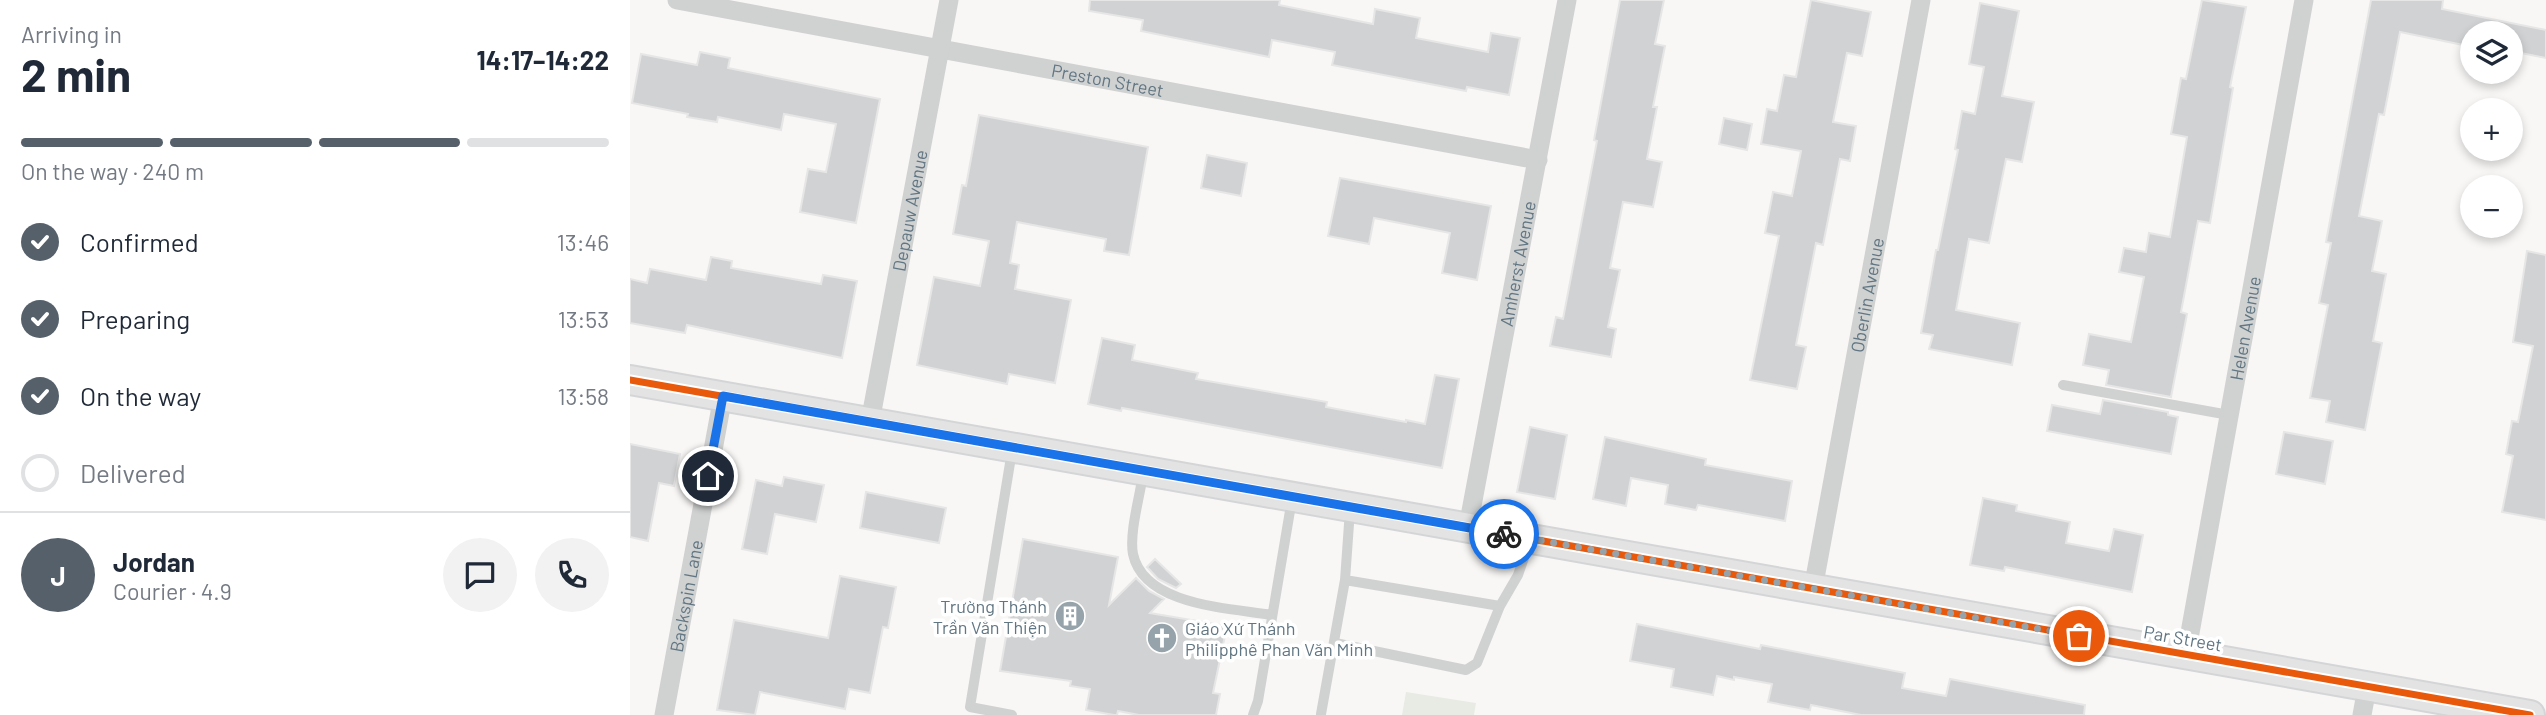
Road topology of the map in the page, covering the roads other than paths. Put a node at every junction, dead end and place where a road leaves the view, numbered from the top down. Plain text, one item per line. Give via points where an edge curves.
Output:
1 (677, 0) edge
2 (948, 0) edge
3 (1567, 0) edge
4 (1921, 0) edge
5 (2304, 0) edge
6 (940, 49) junction
7 (1538, 160) junction
8 (630, 380) edge
9 (2063, 385) dead end
10 (723, 396) junction
11 (2229, 415) junction
12 (870, 422) junction
13 (1013, 447) junction
14 (1144, 470) junction
15 (1293, 496) junction
16 (1350, 506) junction
17 (1468, 527) junction
18 (1531, 538) junction
19 (1345, 580) junction
20 (1813, 589) junction
21 (1500, 606) junction
22 (1272, 615) junction
23 (1335, 643) junction
24 (2186, 655) junction
25 (2367, 688) junction
26 (1321, 714) edge
27 (664, 715) edge
28 (1013, 715) edge
29 (1253, 715) edge
30 (2362, 715) edge
31 (2530, 715) edge

1 - 6 street, Preston Street
2 - 6 street, Depauw Avenue
3 - 7 street, Amherst Avenue
4 - 20 street, Oberlin Avenue
5 - 11 street, Helen Avenue
6 - 7 street, Preston Street
6 - 12 street, Depauw Avenue
7 - 17 street, Amherst Avenue
8 - 10 street, Par Street
9 - 11 lane
10 - 12 street, Par Street
10 - 27 street, Backspin Lane
11 - 24 street, Helen Avenue
12 - 13 street, Par Street
13 - 14 street, Par Street
13 - 28 lane via 970,708
14 - 15 street, Par Street
14 - 22 lane via 1132,542 1137,564 1150,583 1181,599
15 - 16 street, Par Street
15 - 22 lane
16 - 17 street, Par Street
16 - 19 lane
17 - 18 street, Par Street
18 - 20 street, Par Street
18 - 21 lane via 1518,575
19 - 21 lane
19 - 23 lane
20 - 24 street, Par Street
21 - 23 lane via 1477,663 1466,670
22 - 29 lane
23 - 26 lane
24 - 25 street, Par Street
25 - 30 street
25 - 31 street, Par Street

